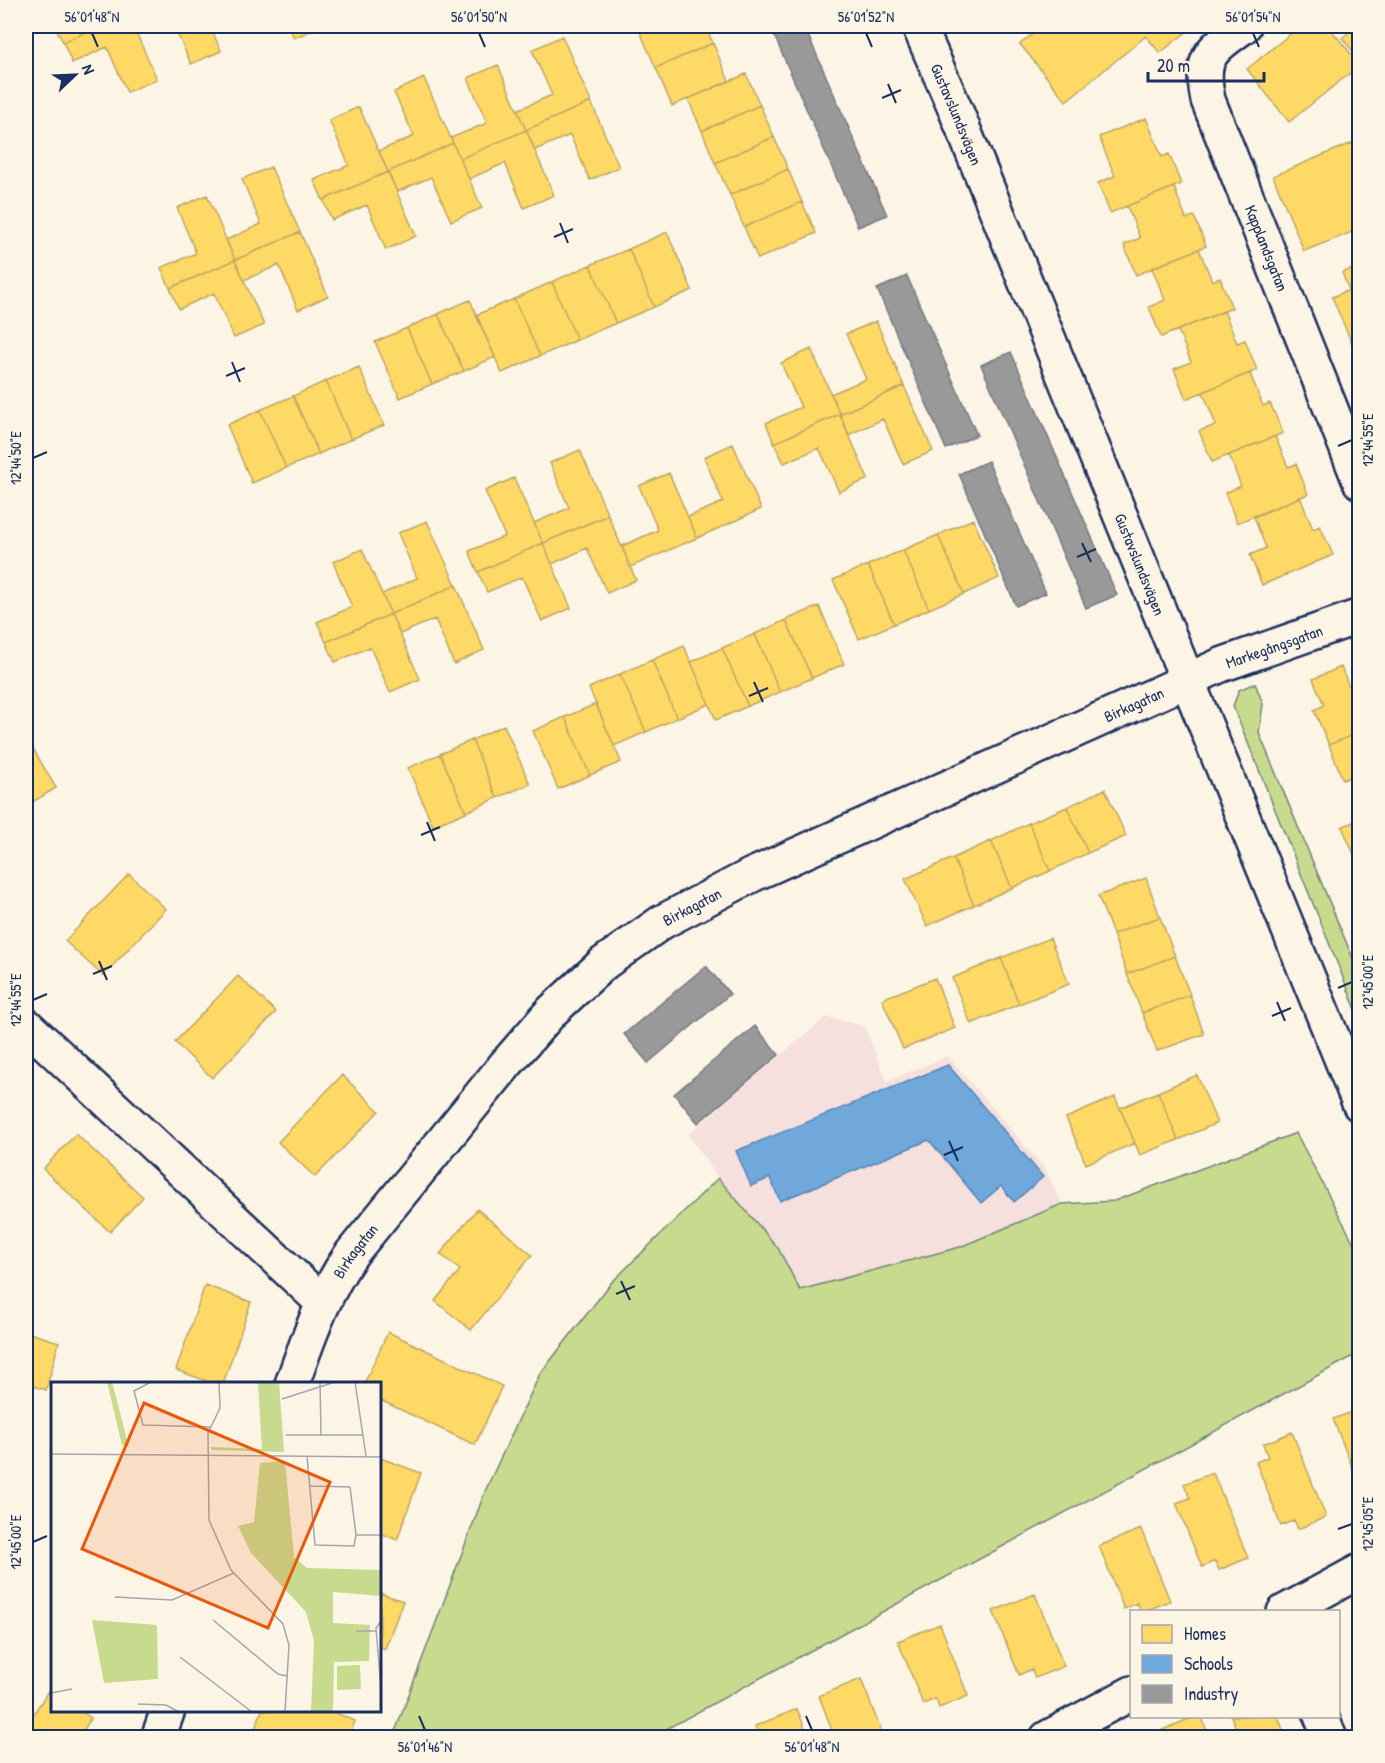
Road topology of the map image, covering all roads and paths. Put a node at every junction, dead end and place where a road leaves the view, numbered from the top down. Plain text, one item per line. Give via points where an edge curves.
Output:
1 (919, 26) edge
2 (1245, 26) edge
3 (1359, 482) edge
4 (1359, 616) edge
5 (1188, 680) junction
6 (26, 1025) edge
7 (1359, 1105) edge
8 (322, 1302) junction
9 (292, 1382) edge
10 (1359, 1571) edge
11 (1286, 1610) edge
12 (1130, 1694) edge
13 (167, 1712) edge
14 (1322, 1718) edge
15 (158, 1737) edge
16 (1047, 1737) edge
17 (1330, 1737) edge

1 - 5 street, Gustavslundsvägen
2 - 3 street, Kapplandsgatan via 1208,58 1204,76 1208,100
4 - 5 street, Markegångsgatan
5 - 7 street, Gustavslundsvägen
5 - 8 street, Birkagatan via 752,875 662,922 604,963 552,1011 506,1064 352,1253
6 - 8 street
8 - 9 street, Birkagatan
10 - 11 street
12 - 16 street
13 - 15 street
14 - 17 street

